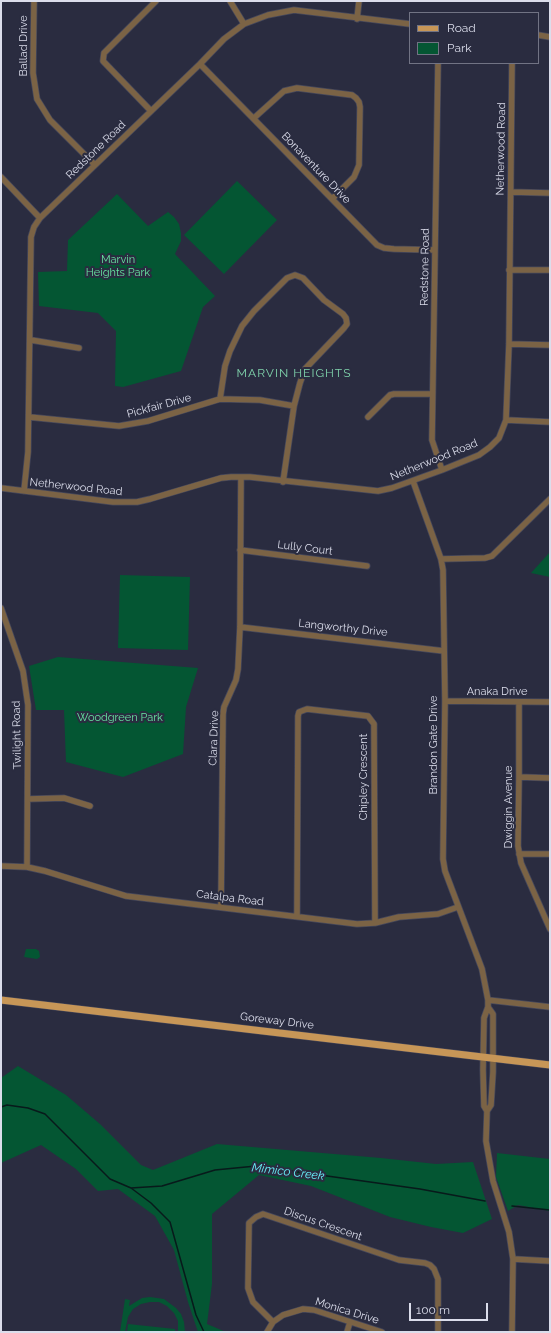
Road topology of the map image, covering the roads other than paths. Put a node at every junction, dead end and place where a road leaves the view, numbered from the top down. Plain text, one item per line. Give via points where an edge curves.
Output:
1 (34, 1) edge
2 (156, 1) edge
3 (230, 1) edge
4 (360, 1) edge
5 (357, 19) junction
6 (244, 24) junction
7 (409, 24) edge
8 (539, 35) edge
9 (550, 37) edge
10 (200, 64) junction
11 (438, 64) edge
12 (512, 64) edge
13 (151, 111) junction
14 (254, 118) junction
15 (95, 165) junction
16 (1, 177) edge
17 (511, 192) junction
18 (550, 193) edge
19 (332, 199) junction
20 (40, 218) junction
21 (435, 250) junction
22 (509, 270) junction
23 (550, 270) edge
24 (31, 340) junction
25 (509, 344) junction
26 (550, 345) edge
27 (79, 348) dead end
28 (432, 394) junction
29 (220, 399) junction
30 (294, 406) junction
31 (29, 417) junction
32 (368, 417) dead end
33 (506, 420) junction
34 (550, 422) edge
35 (442, 470) junction
36 (241, 477) junction
37 (412, 481) junction
38 (283, 482) junction
39 (1, 488) edge
40 (24, 491) junction
41 (550, 499) edge
42 (240, 550) junction
43 (441, 559) junction
44 (367, 566) dead end
45 (1, 608) edge
46 (240, 627) junction
47 (444, 651) junction
48 (445, 701) junction
49 (518, 702) junction
50 (550, 702) edge
51 (520, 777) junction
52 (550, 778) edge
53 (28, 799) junction
54 (90, 806) dead end
55 (519, 854) junction
56 (550, 854) edge
57 (1, 866) edge
58 (27, 867) junction
59 (221, 907) junction
60 (458, 907) junction
61 (297, 916) junction
62 (375, 923) junction
63 (550, 929) edge
64 (1, 1000) edge
65 (488, 1004) junction
66 (550, 1008) edge
67 (484, 1056) junction
68 (493, 1058) junction
69 (550, 1065) edge
70 (487, 1111) junction
71 (513, 1260) junction
72 (550, 1261) edge
73 (272, 1322) junction
74 (350, 1322) junction
75 (266, 1332) edge
76 (347, 1332) edge
77 (382, 1332) edge
78 (438, 1332) edge
79 (512, 1332) edge

1 - 15 street, Ballad Drive via 33,73 37,99 50,120
2 - 13 street via 104,53 103,61
3 - 6 street
4 - 5 street
5 - 6 street, Redstone Road via 294,10 268,15
5 - 7 street, Redstone Road
6 - 10 street, Redstone Road via 224,39
8 - 9 street
10 - 13 street, Redstone Road
10 - 14 street, Bonaventure Drive
11 - 21 street, Redstone Road
12 - 17 street, Netherwood Road
13 - 15 street, Redstone Road
14 - 19 street, Bonaventure Drive
14 - 19 street via 284,91 296,88 352,95 356,98 360,107 359,165 354,177
15 - 20 street, Redstone Road
16 - 20 street
17 - 18 street
17 - 22 street, Netherwood Road
19 - 21 street, Bonaventure Drive via 377,245 394,250
20 - 24 street, Redstone Road via 31,237
21 - 28 street, Redstone Road
22 - 23 street
22 - 25 street, Netherwood Road
24 - 27 street
24 - 31 street, Redstone Road
25 - 26 street
25 - 33 street, Netherwood Road
28 - 32 street via 394,394
28 - 35 street, Redstone Road via 432,440
29 - 30 street, Pickfair Drive via 260,400
29 - 30 street via 224,366 242,326 287,278 298,276 343,314 347,324 305,369
29 - 31 street, Pickfair Drive via 148,421 119,426
30 - 38 street
31 - 40 street, Redstone Road
33 - 34 street
33 - 35 street, Netherwood Road via 499,438 490,447
35 - 37 street, Netherwood Road
36 - 38 street, Netherwood Road
36 - 40 street, Netherwood Road via 221,478 137,502 113,502
36 - 42 street, Clara Drive
37 - 38 street, Netherwood Road via 378,491
37 - 43 street, Brandon Gate Drive
39 - 40 street, Netherwood Road
41 - 43 street via 492,556
42 - 44 street, Lully Court
42 - 46 street, Clara Drive
43 - 47 street, Brandon Gate Drive
45 - 53 street, Twilight Road via 22,671 28,705
46 - 47 street, Langworthy Drive
46 - 59 street, Clara Drive via 238,670 223,714
47 - 48 street, Brandon Gate Drive
48 - 49 street, Anaka Drive
48 - 60 street, Brandon Gate Drive via 443,859
49 - 50 street, Anaka Drive
49 - 51 street, Dwiggin Avenue
51 - 52 street
51 - 55 street, Dwiggin Avenue
53 - 54 street via 64,798
53 - 58 street, Twilight Road
55 - 56 street
55 - 63 street, Dwiggin Avenue
57 - 58 street, Catalpa Road
58 - 59 street, Catalpa Road via 126,896
59 - 61 street, Catalpa Road
60 - 62 street, Catalpa Road via 438,914 399,917
60 - 65 street, Brandon Gate Drive via 482,969
61 - 62 street, Catalpa Road via 357,924
61 - 62 street, Chipley Crescent via 298,716 307,709 368,716 374,724
64 - 67 main road, Goreway Drive
65 - 66 street
65 - 67 street, Brandon Gate Drive via 484,1018
65 - 68 street, Brandon Gate Drive via 493,1014
67 - 68 main road, Goreway Drive
67 - 70 street, Brandon Gate Drive via 484,1106
68 - 69 main road, Goreway Drive
68 - 70 street, Brandon Gate Drive via 491,1106
70 - 71 street, Brandon Gate Drive via 486,1141 489,1160 509,1232
71 - 72 street
71 - 79 street, Brandon Gate Drive
73 - 74 street, Monica Drive via 283,1315 303,1309
73 - 75 street
73 - 78 street, Discus Crescent via 252,1302 248,1288 249,1223 262,1214 399,1260 430,1265 438,1279
74 - 76 street
74 - 77 street, Monica Drive

